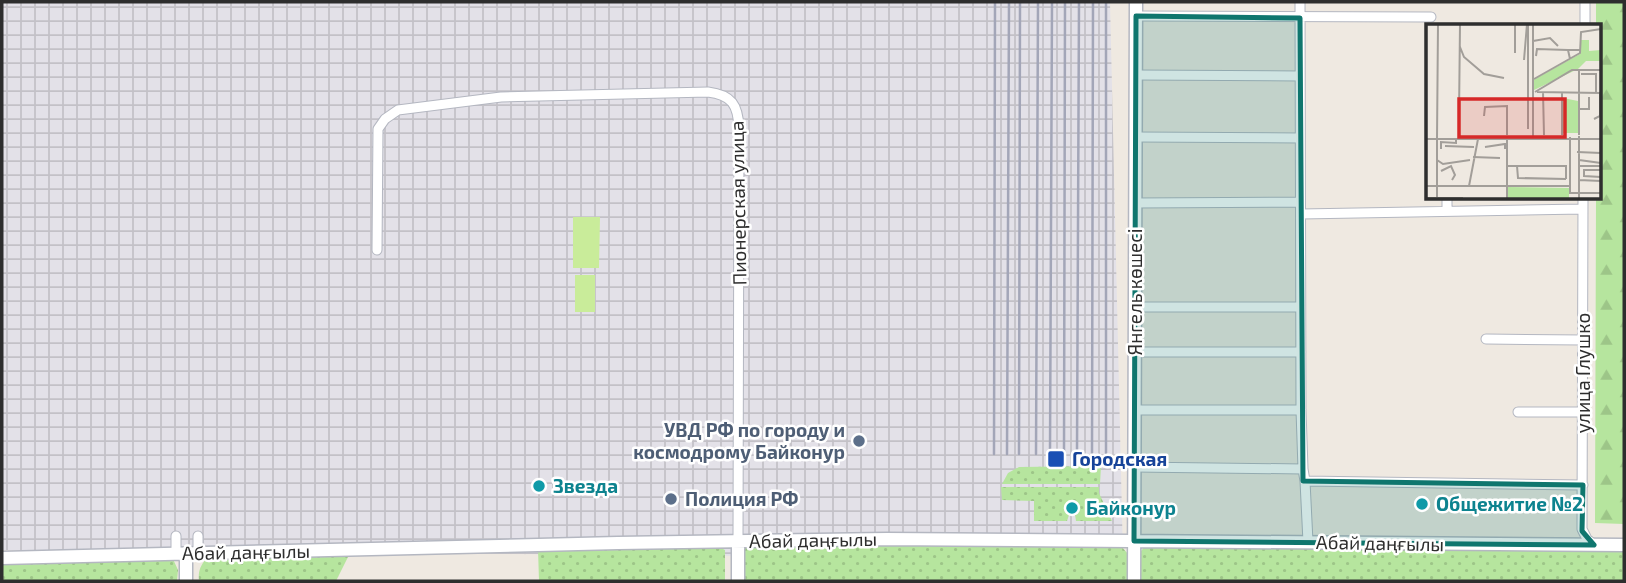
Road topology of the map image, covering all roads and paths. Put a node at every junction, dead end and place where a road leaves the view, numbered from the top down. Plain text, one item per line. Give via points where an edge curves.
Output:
1 (1136, 2) edge
2 (1300, 2) edge
3 (1585, 2) edge
4 (1136, 16) junction
5 (1431, 17) dead end
6 (1300, 18) junction
7 (1585, 24) edge
8 (1136, 75) junction
9 (1300, 76) junction
10 (1136, 137) junction
11 (1300, 138) junction
12 (1447, 200) edge
13 (1583, 200) edge
14 (1300, 202) junction
15 (1136, 203) junction
16 (1583, 209) junction
17 (1447, 211) junction
18 (1301, 214) junction
19 (377, 250) dead end
20 (1135, 307) junction
21 (1300, 307) junction
22 (1486, 339) dead end
23 (1583, 341) junction
24 (1135, 352) junction
25 (1301, 352) junction
26 (1135, 410) junction
27 (1301, 410) junction
28 (1518, 412) dead end
29 (1583, 412) junction
30 (1134, 467) junction
31 (1303, 469) junction
32 (1305, 481) junction
33 (1583, 485) junction
34 (176, 536) dead end
35 (198, 536) dead end
36 (1134, 541) junction
37 (738, 542) junction
38 (1308, 542) junction
39 (1594, 545) junction
40 (1624, 545) edge
41 (187, 554) junction
42 (2, 558) edge
43 (186, 581) edge
44 (738, 581) edge
45 (1134, 581) edge

1 - 4 main road, Янгель көшесі
2 - 6 street
3 - 7 street
4 - 6 street
4 - 8 main road, Янгель көшесі
5 - 6 street
6 - 9 street
8 - 9 street
8 - 10 main road, Янгель көшесі
9 - 11 street
10 - 11 street
10 - 15 main road, Янгель көшесі
11 - 14 street
12 - 17 street
13 - 16 street, улица Глушко
14 - 15 street
14 - 18 street
15 - 20 main road, Янгель көшесі
16 - 17 street
16 - 23 street, улица Глушко
17 - 18 street
18 - 21 street
19 - 37 street, Пионерская улица via 378,130 398,110 500,97 708,92 725,96 739,117
20 - 21 street
20 - 24 main road, Янгель көшесі
21 - 25 street
22 - 23 street
23 - 29 street, улица Глушко
24 - 25 street
24 - 26 main road, Янгель көшесі
25 - 27 street
26 - 27 street
26 - 30 main road, Янгель көшесі
27 - 31 street
28 - 29 street
29 - 33 street, улица Глушко
30 - 31 street
30 - 36 main road, Янгель көшесі
31 - 32 street
32 - 33 street
32 - 38 street
33 - 39 street, улица Глушко via 1582,529
34 - 41 street
35 - 41 street
36 - 37 main road, Абай даңғылы
36 - 38 main road, Абай даңғылы
36 - 45 main road, Янгель көшесі
37 - 41 main road, Абай даңғылы
37 - 44 main road, Пионерская улица
38 - 39 main road, Абай даңғылы
39 - 40 main road, Абай даңғылы
41 - 42 main road, Абай даңғылы
41 - 43 main road

